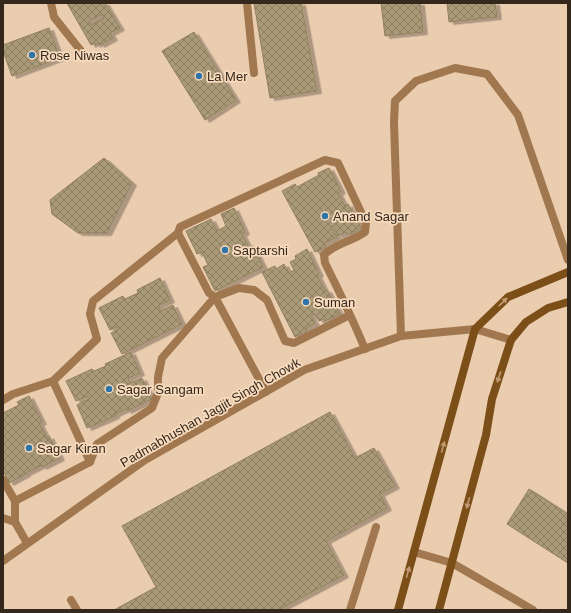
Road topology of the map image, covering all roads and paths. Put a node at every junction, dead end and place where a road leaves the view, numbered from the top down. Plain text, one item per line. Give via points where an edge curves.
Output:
1 (51, 3) edge
2 (247, 3) edge
3 (81, 51) dead end
4 (254, 73) dead end
5 (178, 233) junction
6 (568, 260) edge
7 (568, 272) edge
8 (215, 297) junction
9 (568, 302) edge
10 (350, 315) junction
11 (475, 329) junction
12 (401, 336) junction
13 (511, 340) junction
14 (365, 349) junction
15 (53, 381) junction
16 (266, 392) junction
17 (3, 400) edge
18 (90, 462) junction
19 (3, 480) edge
20 (15, 501) junction
21 (3, 518) edge
22 (15, 522) junction
23 (376, 527) dead end
24 (27, 543) junction
25 (414, 552) junction
26 (3, 561) edge
27 (452, 563) junction
28 (71, 600) dead end
29 (77, 610) edge
30 (350, 610) edge
31 (398, 610) edge
32 (439, 610) edge
33 (533, 610) edge

1 - 3 street via 54,17
2 - 4 street
5 - 8 street via 210,293
5 - 10 street via 180,227 325,160 338,163 366,223 365,232 324,255
5 - 15 street via 93,301 90,314 97,339
6 - 12 street via 518,115 487,74 455,68 416,81 396,101 394,122
11 -> 7 main road via 508,297
8 - 10 street via 239,288 254,290 267,300 285,341 294,343
8 - 16 street
8 - 18 street via 162,358 158,393 152,408 97,444
9 - 13 main road via 548,308 526,322
10 - 14 street
11 - 12 street, Padmabhushan Jagjit Singh Chowk
11 - 13 street
25 -> 11 main road
12 - 14 street, Padmabhushan Jagjit Singh Chowk
13 -> 27 main road via 492,399 486,435
14 - 16 street, Padmabhushan Jagjit Singh Chowk via 304,370
15 - 17 street via 12,394
15 - 18 street
16 - 24 street, Padmabhushan Jagjit Singh Chowk via 145,460
18 - 20 street
19 - 20 street
20 - 22 street
21 - 22 street
22 - 24 street
23 - 30 street
24 - 26 street, Padmabhushan Jagjit Singh Chowk
25 - 27 street
31 -> 25 main road
27 - 32 main road
27 - 33 street
28 - 29 street

